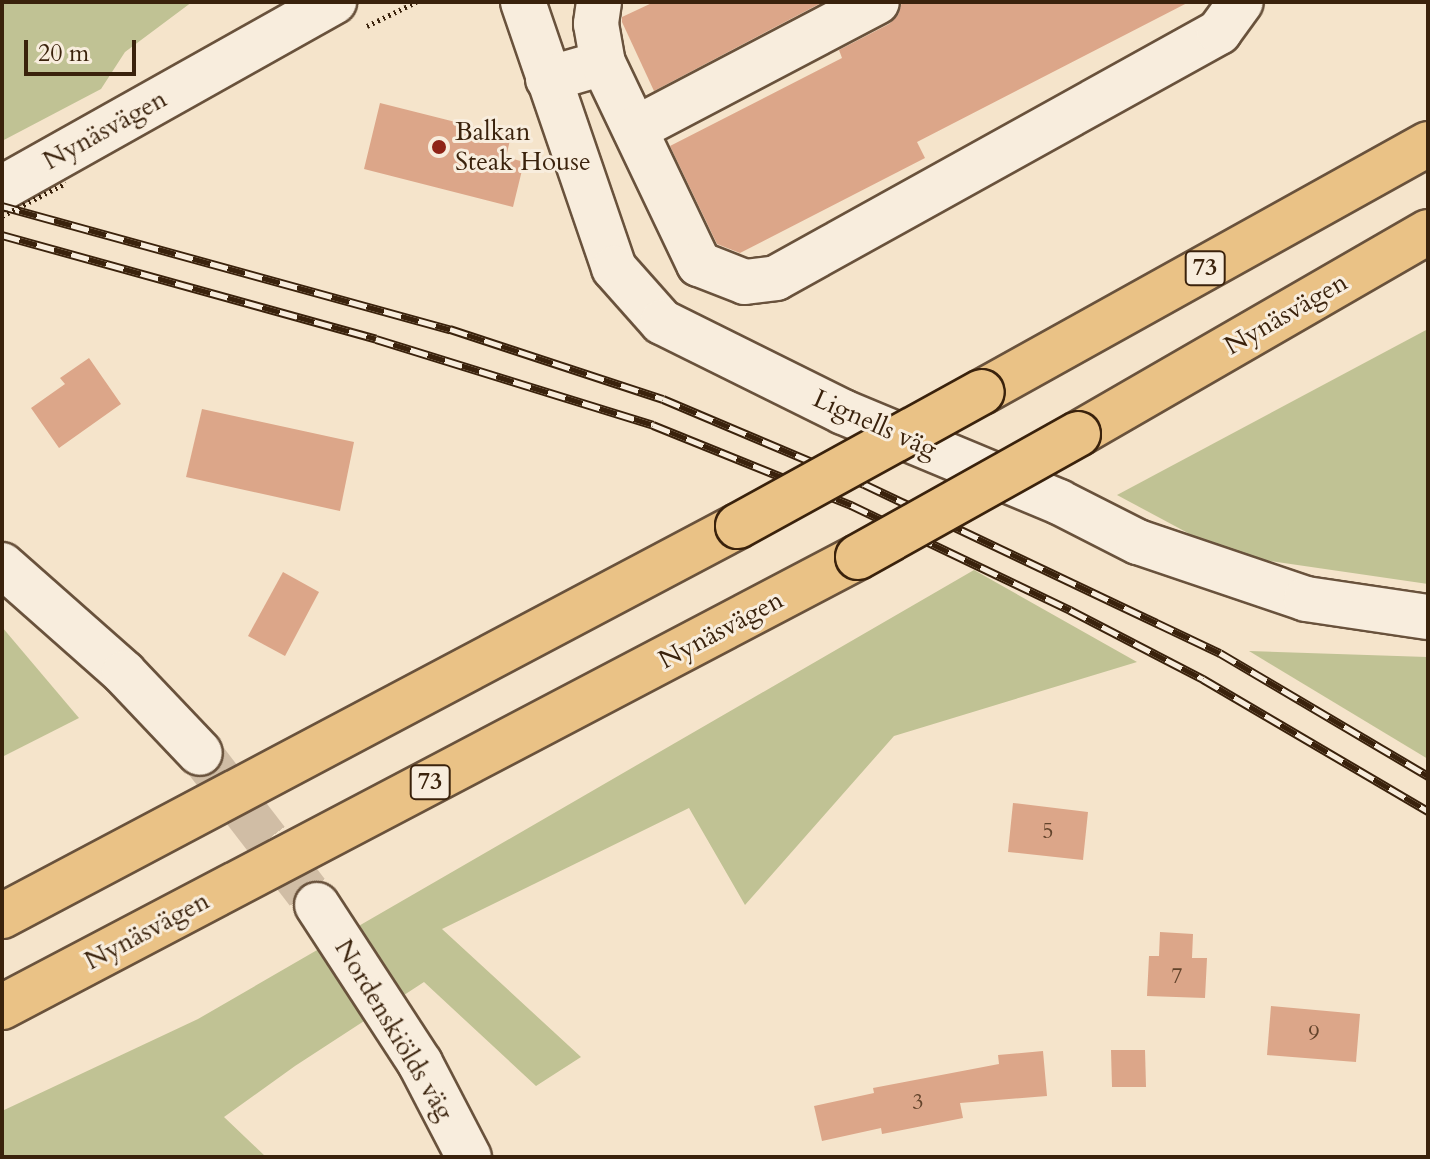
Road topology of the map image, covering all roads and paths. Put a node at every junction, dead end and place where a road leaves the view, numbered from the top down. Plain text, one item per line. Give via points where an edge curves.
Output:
1 (334, 2) edge
2 (523, 2) edge
3 (599, 2) edge
4 (877, 2) edge
5 (1241, 2) edge
6 (603, 63) junction
7 (548, 79) junction
8 (635, 129) junction
9 (1428, 144) edge
10 (59, 171) junction
11 (2, 188) edge
12 (2, 216) edge
13 (1428, 232) edge
14 (2, 565) edge
15 (1428, 617) edge
16 (200, 753) tunnel mouth
17 (317, 905) tunnel mouth
18 (2, 916) edge
19 (2, 1007) edge
20 (469, 1157) edge

1 - 10 street, Nynäsvägen
2 - 7 street, Lignells väg
3 - 6 street via 596,24
4 - 8 street
5 - 8 street via 1219,32 776,278 745,282 699,264
6 - 7 street
6 - 8 street
7 - 15 street, Lignells väg via 614,268 662,322 843,412 1059,502 1138,542 1306,599
9 - 18 highway, 73, bridge via 738,526
10 - 11 street, Nynäsvägen
10 - 12 path, bridge
13 - 19 highway, Nynäsvägen / 73, bridge via 858,557
14 - 16 street via 124,673
17 - 20 street, Nordenskiölds väg via 420,1063

